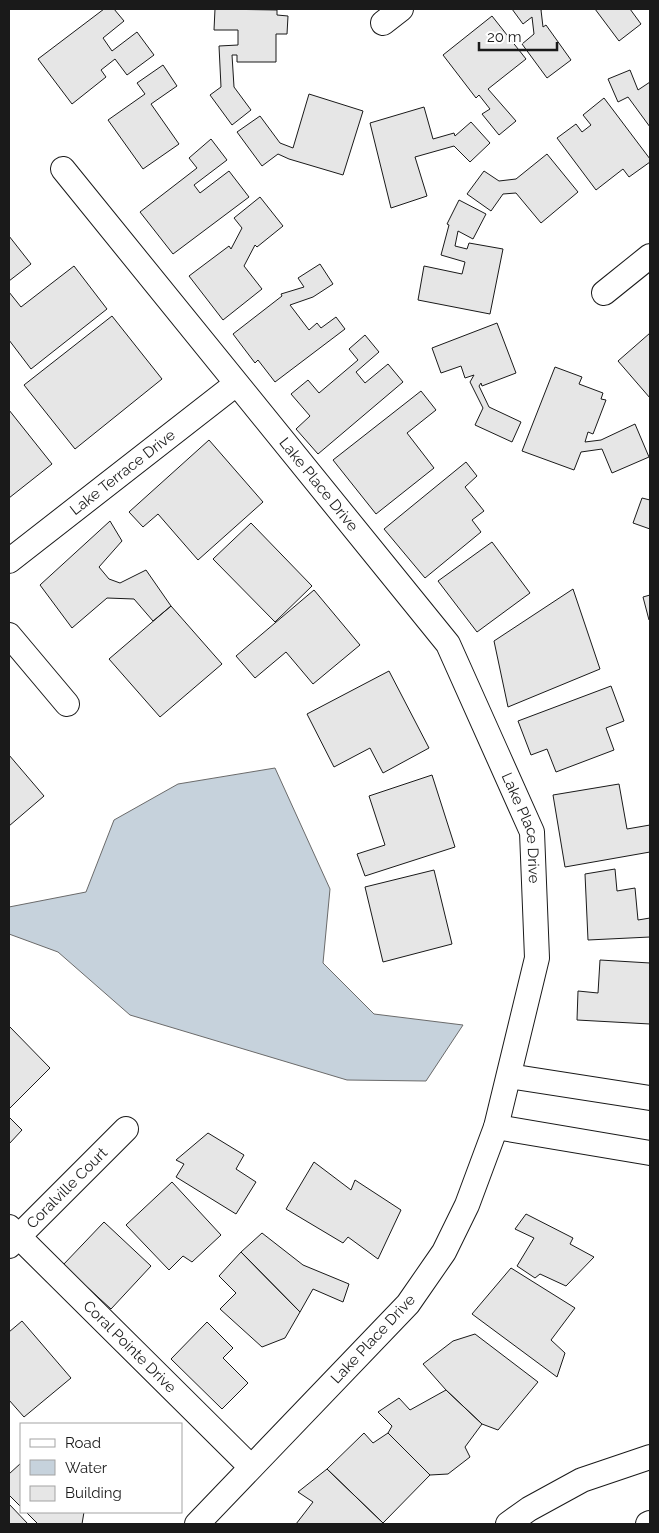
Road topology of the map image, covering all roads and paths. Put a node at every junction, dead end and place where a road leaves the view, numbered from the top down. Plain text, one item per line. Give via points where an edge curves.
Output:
1 (63, 169) dead end
2 (650, 256) edge
3 (604, 292) dead end
4 (236, 384) junction
5 (9, 561) edge
6 (9, 635) edge
7 (67, 704) dead end
8 (509, 1076) junction
9 (650, 1098) edge
10 (496, 1127) junction
11 (126, 1129) dead end
12 (650, 1153) edge
13 (12, 1237) edge
14 (650, 1458) edge
15 (251, 1467) junction
16 (197, 1524) edge
17 (508, 1524) edge

1 - 4 street, Lake Place Drive
2 - 3 street
4 - 5 street, Lake Terrace Drive
4 - 8 street, Lake Place Drive via 448,644 532,832 537,958
6 - 7 street
8 - 9 street
8 - 10 street, Lake Place Drive
10 - 12 street
10 - 15 street, Lake Place Drive via 444,1252 408,1304
11 - 13 street, Coralville Court
13 - 15 street, Coral Pointe Drive
14 - 17 street via 582,1480 528,1509
15 - 16 street, Lake Place Drive

